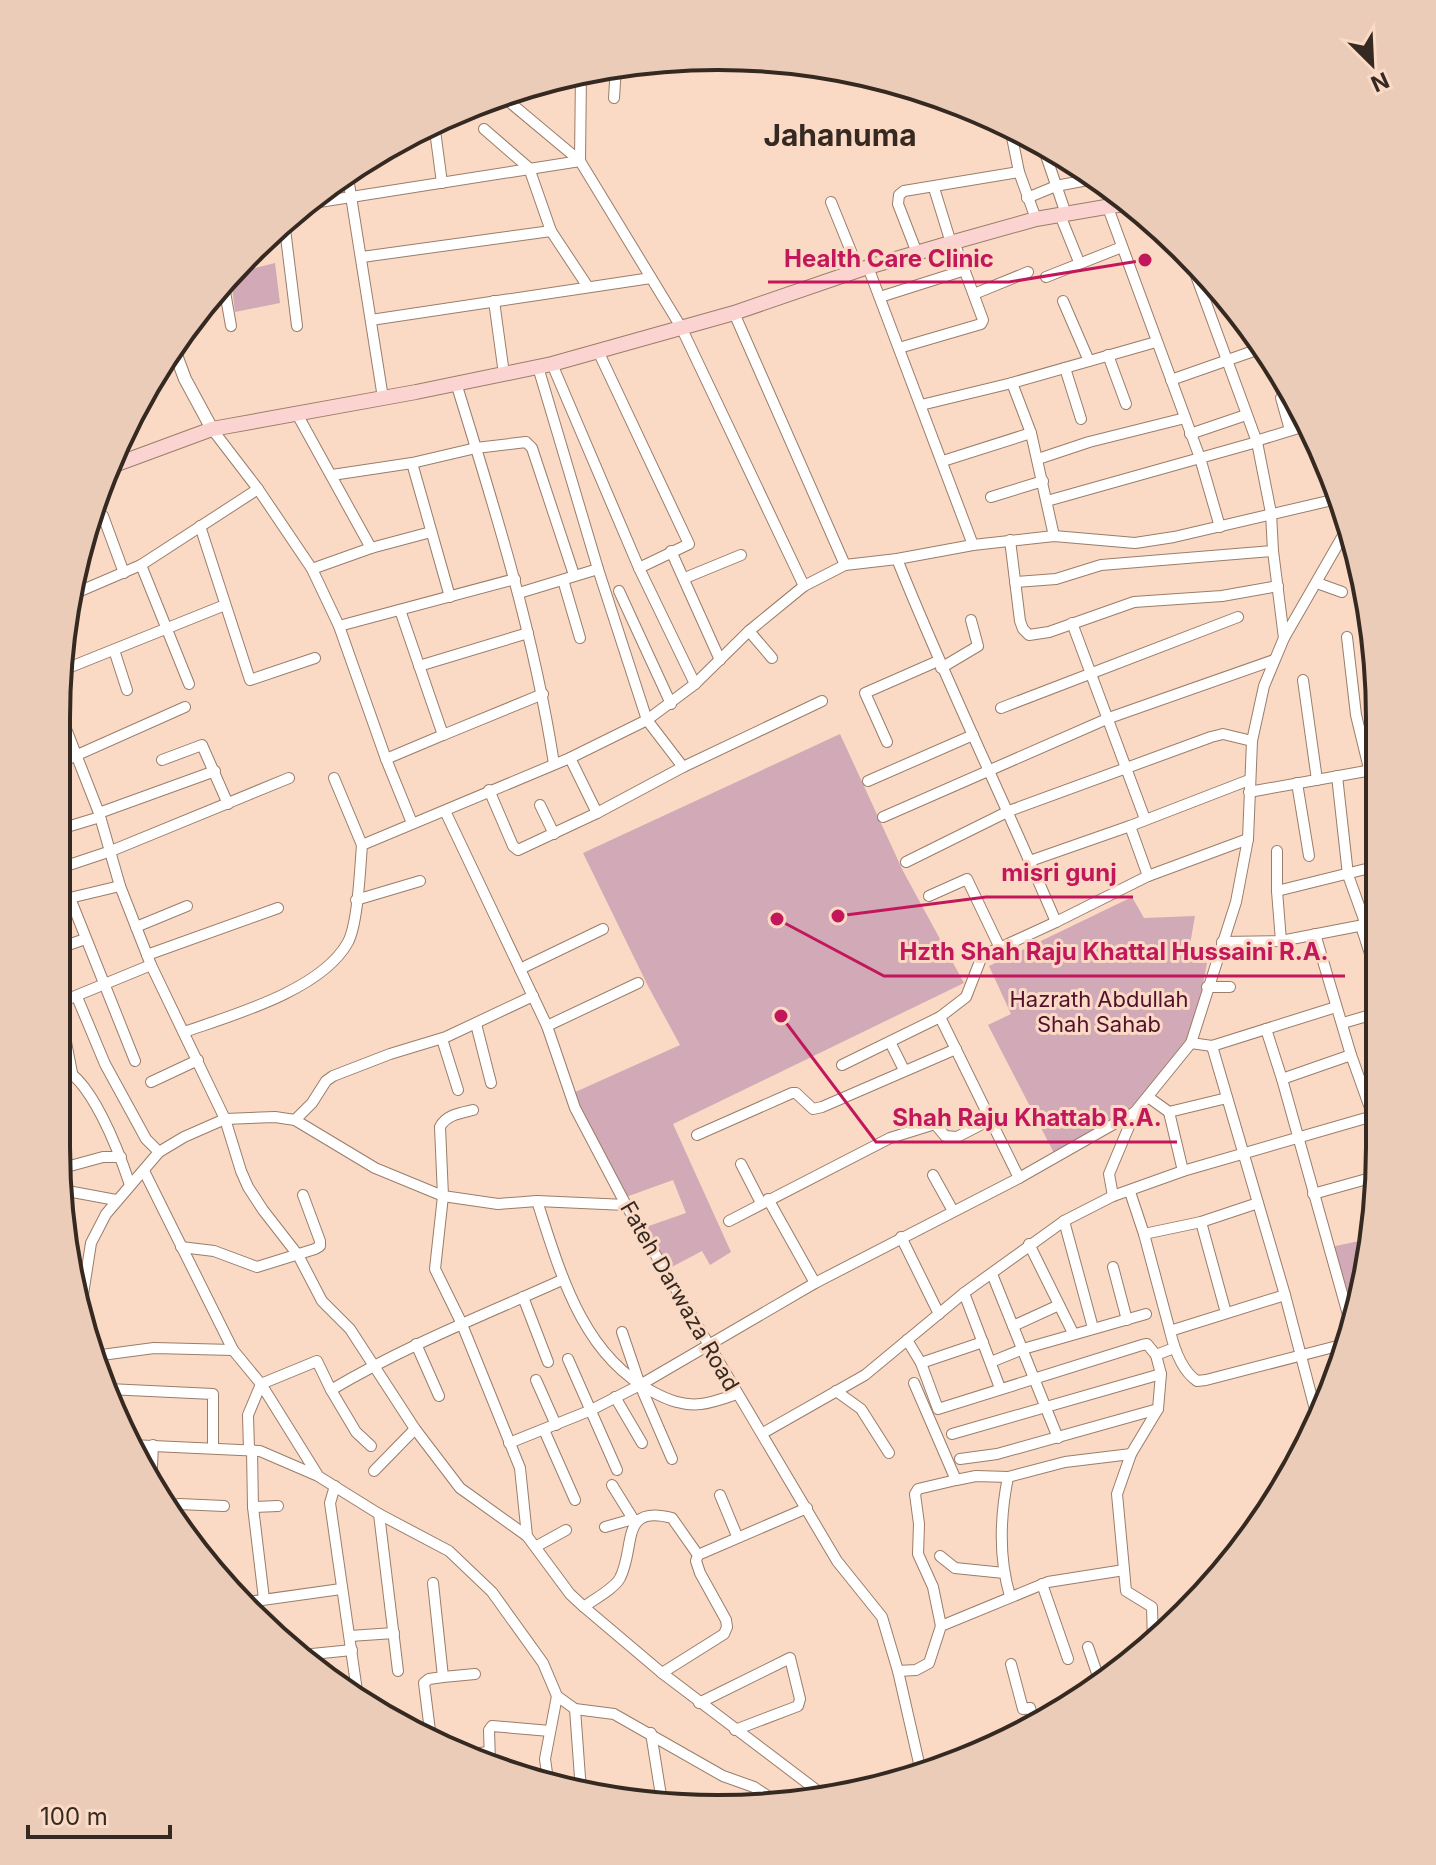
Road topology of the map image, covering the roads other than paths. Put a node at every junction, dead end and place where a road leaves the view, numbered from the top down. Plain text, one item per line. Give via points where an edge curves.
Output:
1 (615, 79) edge
2 (581, 85) edge
3 (614, 98) dead end
4 (511, 104) edge
5 (484, 129) dead end
6 (436, 135) edge
7 (1013, 141) edge
8 (1047, 160) edge
9 (580, 161) junction
10 (529, 168) junction
11 (1019, 172) junction
12 (1081, 181) edge
13 (442, 183) junction
14 (349, 185) edge
15 (1056, 186) junction
16 (934, 188) junction
17 (351, 197) junction
18 (1027, 198) junction
19 (329, 201) edge
20 (831, 202) dead end
21 (1113, 204) edge
22 (1107, 205) junction
23 (1063, 214) junction
24 (1036, 219) junction
25 (551, 231) junction
26 (286, 236) edge
27 (952, 242) junction
28 (1122, 247) junction
29 (917, 253) junction
30 (362, 257) junction
31 (1079, 262) junction
32 (864, 269) junction
33 (965, 270) junction
34 (1028, 272) dead end
35 (1046, 277) dead end
36 (651, 278) junction
37 (1199, 285) edge
38 (588, 287) junction
39 (974, 294) junction
40 (226, 297) edge
41 (880, 297) junction
42 (494, 301) junction
43 (1063, 301) dead end
44 (734, 313) junction
45 (371, 320) junction
46 (231, 326) dead end
47 (297, 326) dead end
48 (681, 327) junction
49 (1156, 342) junction
50 (899, 348) junction
51 (598, 351) junction
52 (1252, 351) edge
53 (1108, 355) junction
54 (178, 359) edge
55 (1226, 359) junction
56 (1089, 361) junction
57 (545, 365) junction
58 (1065, 368) junction
59 (504, 374) junction
60 (1171, 380) junction
61 (456, 383) junction
62 (1012, 383) junction
63 (383, 398) junction
64 (1281, 398) dead end
65 (1126, 404) dead end
66 (921, 405) junction
67 (297, 414) junction
68 (1246, 415) junction
69 (1185, 418) junction
70 (1081, 419) dead end
71 (1297, 428) edge
72 (212, 429) junction
73 (1290, 430) junction
74 (1031, 433) junction
75 (1190, 434) junction
76 (1256, 442) junction
77 (476, 448) junction
78 (1200, 458) junction
79 (1038, 459) junction
80 (943, 461) junction
81 (123, 462) edge
82 (412, 463) junction
83 (332, 475) junction
84 (1043, 481) junction
85 (258, 489) junction
86 (991, 497) dead end
87 (1047, 501) junction
88 (1329, 501) edge
89 (1271, 513) junction
90 (102, 516) edge
91 (200, 526) junction
92 (1220, 527) junction
93 (431, 532) junction
94 (1054, 536) junction
95 (1010, 540) junction
96 (1341, 540) edge
97 (973, 545) junction
98 (371, 548) junction
99 (671, 551) junction
100 (1273, 551) junction
101 (741, 555) dead end
102 (897, 559) junction
103 (141, 565) junction
104 (845, 565) junction
105 (639, 568) junction
106 (312, 569) junction
107 (598, 569) junction
108 (124, 573) junction
109 (574, 575) junction
110 (685, 578) junction
111 (515, 579) junction
112 (563, 580) junction
113 (1015, 582) junction
114 (1317, 583) junction
115 (804, 586) junction
116 (1278, 586) junction
117 (82, 590) edge
118 (619, 591) dead end
119 (1342, 592) dead end
120 (519, 593) junction
121 (450, 597) junction
122 (225, 605) junction
123 (400, 610) junction
124 (1238, 617) dead end
125 (971, 620) dead end
126 (1072, 623) junction
127 (339, 626) junction
128 (165, 629) junction
129 (749, 631) junction
130 (528, 633) junction
131 (1347, 637) dead end
132 (580, 638) dead end
133 (1284, 638) junction
134 (114, 650) junction
135 (315, 658) dead end
136 (772, 658) dead end
137 (720, 660) junction
138 (1274, 660) junction
139 (939, 665) junction
140 (72, 666) edge
141 (419, 666) junction
142 (1091, 672) junction
143 (1303, 680) dead end
144 (189, 684) dead end
145 (695, 684) junction
146 (127, 690) dead end
147 (543, 694) junction
148 (822, 701) dead end
149 (671, 704) junction
150 (185, 707) dead end
151 (1001, 708) dead end
152 (1109, 718) junction
153 (647, 720) junction
154 (443, 735) junction
155 (973, 735) junction
156 (70, 739) edge
157 (1252, 741) junction
158 (887, 742) dead end
159 (1366, 749) edge
160 (77, 757) junction
161 (570, 758) junction
162 (70, 759) edge
163 (386, 759) junction
164 (162, 760) dead end
165 (554, 764) junction
166 (683, 767) junction
167 (989, 769) junction
168 (1127, 769) junction
169 (215, 771) junction
170 (1366, 771) edge
171 (1337, 776) junction
172 (289, 778) dead end
173 (334, 778) dead end
174 (1317, 780) junction
175 (868, 781) dead end
176 (1297, 783) junction
177 (1249, 786) junction
178 (489, 790) junction
179 (228, 804) junction
180 (540, 805) dead end
181 (445, 811) junction
182 (1009, 811) junction
183 (597, 813) junction
184 (99, 815) junction
185 (883, 817) dead end
186 (1145, 819) junction
187 (412, 823) junction
188 (70, 825) edge
189 (1130, 826) junction
190 (554, 834) junction
191 (1248, 839) junction
192 (362, 845) junction
193 (111, 851) junction
194 (1277, 851) dead end
195 (1309, 856) dead end
196 (1030, 861) junction
197 (906, 862) dead end
198 (70, 865) edge
199 (1366, 869) edge
200 (1348, 875) junction
201 (1148, 876) junction
202 (420, 881) dead end
203 (120, 886) junction
204 (1277, 891) junction
205 (929, 896) dead end
206 (70, 898) joint
207 (356, 900) junction
208 (187, 906) dead end
209 (278, 908) dead end
210 (1056, 922) junction
211 (1366, 922) edge
212 (1366, 925) edge
213 (136, 927) junction
214 (603, 929) dead end
215 (1315, 934) junction
216 (85, 939) junction
217 (1281, 941) junction
218 (1222, 942) junction
219 (70, 944) edge
220 (1000, 948) junction
221 (149, 960) junction
222 (520, 969) junction
223 (638, 983) dead end
224 (103, 985) junction
225 (1207, 987) junction
226 (1230, 987) dead end
227 (533, 996) junction
228 (77, 997) junction
229 (70, 999) edge
230 (1336, 1007) junction
231 (1366, 1016) edge
232 (940, 1017) junction
233 (1343, 1023) junction
234 (476, 1024) junction
235 (547, 1026) junction
236 (1266, 1029) junction
237 (184, 1032) junction
238 (442, 1039) junction
239 (890, 1042) junction
240 (1191, 1043) junction
241 (1212, 1046) junction
242 (956, 1049) junction
243 (1351, 1055) junction
244 (198, 1060) junction
245 (70, 1061) edge
246 (135, 1061) dead end
247 (842, 1065) dead end
248 (904, 1070) junction
249 (72, 1073) joint
250 (1282, 1079) junction
251 (151, 1082) dead end
252 (491, 1083) dead end
253 (458, 1090) dead end
254 (1366, 1096) edge
255 (1148, 1097) junction
256 (1227, 1098) junction
257 (473, 1110) dead end
258 (1135, 1112) junction
259 (1169, 1112) junction
260 (225, 1119) junction
261 (295, 1120) junction
262 (990, 1120) junction
263 (1366, 1120) edge
264 (697, 1135) dead end
265 (1299, 1138) junction
266 (159, 1152) junction
267 (1243, 1154) junction
268 (121, 1157) junction
269 (741, 1164) dead end
270 (70, 1166) edge
271 (144, 1171) junction
272 (1183, 1171) junction
273 (933, 1175) dead end
274 (1019, 1178) junction
275 (1365, 1179) edge
276 (130, 1185) junction
277 (71, 1192) edge
278 (1130, 1192) junction
279 (1313, 1194) junction
280 (303, 1195) dead end
281 (443, 1196) junction
282 (1113, 1196) junction
283 (116, 1200) junction
284 (537, 1201) junction
285 (764, 1201) junction
286 (1258, 1203) junction
287 (626, 1205) junction
288 (953, 1211) junction
289 (729, 1221) dead end
290 (1064, 1221) junction
291 (1201, 1222) junction
292 (1144, 1234) junction
293 (901, 1237) junction
294 (1029, 1244) junction
295 (181, 1247) junction
296 (298, 1255) junction
297 (1113, 1267) dead end
298 (992, 1274) junction
299 (562, 1280) junction
300 (815, 1283) junction
301 (85, 1284) edge
302 (964, 1293) junction
303 (1285, 1295) junction
304 (523, 1297) junction
305 (1059, 1305) junction
306 (1346, 1307) edge
307 (1226, 1313) junction
308 (939, 1314) junction
309 (1146, 1314) dead end
310 (1127, 1320) junction
311 (461, 1322) junction
312 (1013, 1326) junction
313 (1093, 1328) junction
314 (1170, 1331) junction
315 (622, 1332) dead end
316 (1073, 1333) junction
317 (907, 1340) junction
318 (983, 1342) junction
319 (416, 1344) junction
320 (708, 1344) junction
321 (1335, 1346) edge
322 (1174, 1348) junction
323 (1023, 1349) junction
324 (233, 1350) junction
325 (1299, 1354) junction
326 (104, 1355) edge
327 (1156, 1355) junction
328 (568, 1359) dead end
329 (548, 1362) dead end
330 (991, 1362) junction
331 (921, 1363) junction
332 (373, 1365) junction
333 (1161, 1374) junction
334 (1035, 1377) junction
335 (536, 1380) dead end
336 (914, 1383) dead end
337 (261, 1384) junction
338 (640, 1385) junction
339 (1000, 1388) junction
340 (117, 1389) edge
341 (331, 1390) junction
342 (836, 1391) junction
343 (737, 1394) junction
344 (439, 1396) dead end
345 (615, 1397) junction
346 (1313, 1403) edge
347 (1046, 1407) junction
348 (1158, 1409) junction
349 (589, 1411) junction
350 (556, 1425) junction
351 (415, 1429) junction
352 (544, 1430) junction
353 (763, 1433) junction
354 (952, 1434) dead end
355 (1058, 1438) junction
356 (509, 1443) junction
357 (642, 1443) dead end
358 (143, 1445) edge
359 (153, 1445) junction
360 (371, 1446) dead end
361 (213, 1448) junction
362 (250, 1450) junction
363 (889, 1453) dead end
364 (1131, 1454) junction
365 (672, 1459) dead end
366 (960, 1459) dead end
367 (152, 1462) edge
368 (617, 1470) dead end
369 (374, 1471) dead end
370 (318, 1476) junction
371 (1008, 1477) junction
372 (956, 1480) junction
373 (612, 1485) dead end
374 (335, 1486) junction
375 (720, 1495) dead end
376 (575, 1500) dead end
377 (178, 1505) edge
378 (224, 1506) dead end
379 (278, 1506) dead end
380 (253, 1507) junction
381 (807, 1508) junction
382 (379, 1514) junction
383 (634, 1521) junction
384 (605, 1527) dead end
385 (566, 1530) dead end
386 (527, 1536) junction
387 (737, 1536) junction
388 (537, 1546) junction
389 (698, 1555) junction
390 (940, 1556) dead end
391 (1124, 1570) junction
392 (1004, 1573) junction
393 (433, 1583) dead end
394 (1042, 1584) junction
395 (341, 1589) junction
396 (1010, 1596) junction
397 (264, 1599) junction
398 (256, 1600) edge
399 (584, 1607) junction
400 (941, 1626) junction
401 (1153, 1627) edge
402 (394, 1633) junction
403 (350, 1636) junction
404 (1088, 1647) dead end
405 (352, 1650) junction
406 (315, 1654) edge
407 (1068, 1659) dead end
408 (1011, 1664) dead end
409 (398, 1671) dead end
410 (898, 1671) junction
411 (1097, 1672) edge
412 (662, 1673) junction
413 (475, 1674) dead end
414 (443, 1677) junction
415 (356, 1685) edge
416 (557, 1696) junction
417 (699, 1703) junction
418 (575, 1709) junction
419 (1032, 1714) edge
420 (430, 1727) edge
421 (735, 1730) junction
422 (550, 1731) junction
423 (651, 1733) junction
424 (490, 1753) edge
425 (919, 1763) edge
426 (547, 1772) edge
427 (580, 1780) edge
428 (813, 1788) edge
429 (660, 1792) edge
430 (764, 1794) edge

1 - 3 street
2 - 9 street
4 - 9 street
5 - 10 street
6 - 13 street
7 - 11 street
8 - 15 street
9 - 10 street
9 - 36 street
10 - 13 street
10 - 25 street
11 - 16 street
11 - 18 street
12 - 15 street
13 - 17 street
14 - 17 street
15 - 18 street
15 - 23 street
16 - 27 street
16 - 29 street via 904,191 897,198
17 - 19 street
17 - 30 street
18 - 24 street
20 - 32 street
21 - 22 main road
22 - 23 main road
22 - 28 street
23 - 24 main road
23 - 31 street
24 - 27 main road
25 - 30 street
25 - 38 street
26 - 47 street
27 - 29 main road
27 - 33 street
28 - 31 street
28 - 49 street
29 - 32 main road
30 - 45 street
31 - 35 street
32 - 41 street
32 - 44 main road
33 - 39 street
33 - 41 street
34 - 39 street
36 - 38 street
36 - 48 street
37 - 55 street
38 - 42 street
39 - 50 street via 981,324
40 - 46 street
41 - 50 street
42 - 45 street
42 - 59 street
43 - 56 street
44 - 48 main road
44 - 104 street
45 - 63 street
48 - 51 main road
48 - 115 street
49 - 53 street
49 - 60 street
50 - 66 street
51 - 57 main road
51 - 99 street via 689,544
52 - 55 street
53 - 56 street
53 - 65 street
54 - 72 street
55 - 60 street
55 - 68 street
56 - 58 street
57 - 59 main road
57 - 105 street
57 - 107 street
58 - 62 street
58 - 70 street
59 - 61 main road
60 - 69 street
61 - 63 main road
61 - 77 street
62 - 66 street
62 - 74 street
63 - 67 main road
64 - 73 street
66 - 80 street
67 - 72 main road
67 - 83 street
68 - 75 street
68 - 76 street
69 - 75 street
69 - 79 street
71 - 73 street
72 - 81 main road
72 - 85 street
73 - 76 street
74 - 79 street
74 - 80 street
75 - 78 street
76 - 78 street
76 - 89 street
77 - 82 street
77 - 109 street via 519,441 532,448
77 - 111 street
78 - 87 street
78 - 92 street
79 - 84 street
80 - 97 street
82 - 83 street
82 - 93 street
83 - 98 street
84 - 86 street
84 - 87 street
85 - 91 street
85 - 106 street
87 - 94 street
88 - 89 street
89 - 92 street
89 - 100 street
90 - 108 street
91 - 103 street
91 - 122 street
92 - 94 street via 1135,543
93 - 98 street
93 - 121 street
94 - 95 street
95 - 97 street
95 - 113 street
96 - 114 street
97 - 102 street
98 - 106 street
99 - 105 street
99 - 110 street
100 - 113 street via 1101,565 1056,579
100 - 116 street
101 - 110 street
102 - 104 street
102 - 139 street
103 - 108 street
103 - 128 street
104 - 115 street
105 - 145 street
106 - 127 street
107 - 109 street
107 - 153 street
108 - 117 street
109 - 112 street
110 - 137 street
111 - 120 street
111 - 121 street
112 - 120 street
112 - 132 street
113 - 126 street via 1026,633 1033,636
114 - 119 street
114 - 133 street
115 - 129 street
116 - 126 street via 1134,602
116 - 133 street
118 - 149 street
120 - 130 street
121 - 123 street
122 - 128 street
122 - 135 street via 250,680
123 - 127 street
123 - 141 street
124 - 142 street
125 - 139 street via 978,646
126 - 142 street
127 - 163 street
128 - 134 street
128 - 144 street
129 - 136 street
129 - 137 street
130 - 141 street
130 - 147 street
131 - 159 street via 1356,715
133 - 138 street
134 - 140 street
134 - 146 street
137 - 145 street
138 - 152 street
138 - 157 street
139 - 155 street
139 - 158 street via 865,693
141 - 154 street
142 - 151 street
142 - 152 street
143 - 174 street
145 - 149 street
147 - 154 street
147 - 165 street
148 - 166 street
149 - 153 street
150 - 160 street
152 - 167 street
152 - 168 street
153 - 161 street
153 - 166 street
154 - 163 street
155 - 167 street
155 - 175 street
156 - 160 street
157 - 168 street via 1215,735
157 - 177 street
160 - 162 street
160 - 184 street
161 - 165 street
161 - 183 street
163 - 187 street
164 - 169 street via 202,745
165 - 178 street
166 - 183 street
167 - 182 street
167 - 185 street
168 - 182 street
168 - 186 street
169 - 179 street
169 - 184 street
170 - 171 street
171 - 174 street
171 - 200 street
172 - 179 street
173 - 192 street
174 - 176 street
176 - 177 street
176 - 195 street
177 - 186 street
177 - 191 street
178 - 181 street
178 - 190 street via 516,849
179 - 193 street
180 - 190 street
181 - 187 street
181 - 222 street, Fateh Darwaza Road
182 - 196 street
182 - 197 street
183 - 190 street
184 - 188 street
184 - 193 street
186 - 189 street
187 - 192 street
189 - 196 street
189 - 201 street
191 - 201 street
191 - 218 street
192 - 207 street
193 - 198 street
193 - 203 street
194 - 204 street
196 - 210 street
199 - 200 street
200 - 204 street
200 - 211 street
201 - 210 street
202 - 207 street
203 - 206 street
203 - 213 street
204 - 217 street
205 - 220 street via 967,879
206 - 216 street
207 - 237 street via 349,940 337,958 267,1003
208 - 213 street
209 - 221 street
210 - 220 street
212 - 215 street
213 - 221 street
214 - 222 street
215 - 217 street
215 - 230 street
216 - 219 street
216 - 224 street
217 - 218 street
218 - 225 street
220 - 232 street via 982,956 966,997
221 - 224 street
221 - 237 street
222 - 227 street, Fateh Darwaza Road
223 - 235 street
224 - 228 street
224 - 246 street
225 - 226 street
225 - 240 street
227 - 234 street
227 - 235 street, Fateh Darwaza Road
228 - 229 street
228 - 266 street via 105,1064 146,1139
230 - 233 street
230 - 236 street
231 - 233 street
232 - 239 street
232 - 242 street
233 - 243 street
234 - 238 street
234 - 252 street
235 - 287 street, Fateh Darwaza Road via 575,1108
236 - 241 street
236 - 250 street
237 - 244 street
238 - 253 street
238 - 261 street via 333,1076
239 - 247 street
239 - 248 street
240 - 241 street
240 - 255 street
241 - 256 street
242 - 248 street
242 - 262 street
243 - 250 street
243 - 254 street
244 - 251 street
244 - 260 street
245 - 249 street
248 - 264 street via 813,1109 792,1093
249 - 268 street via 112,1133
250 - 265 street
255 - 258 street
255 - 259 street
256 - 259 street
256 - 267 street
257 - 281 street via 451,1116 440,1127
258 - 274 street
258 - 282 street via 1109,1174
259 - 272 street
260 - 261 street
260 - 266 street
260 - 296 street via 248,1187
261 - 281 street via 375,1168
262 - 274 street
262 - 285 street via 957,1137 945,1136 935,1124 890,1138
263 - 265 street
265 - 267 street
265 - 279 street
266 - 271 street
267 - 272 street
267 - 286 street
268 - 270 street
268 - 276 street
269 - 285 street
271 - 276 street
271 - 295 street
272 - 278 street
273 - 288 street
274 - 288 street
275 - 279 street
276 - 283 street
277 - 283 street
278 - 282 street
278 - 292 street
279 - 306 street
280 - 296 street via 320,1246
281 - 284 street via 498,1204
281 - 311 street via 435,1269
282 - 290 street
283 - 301 street via 91,1243
284 - 287 street
284 - 299 street
285 - 289 street
285 - 300 street
286 - 291 street
286 - 303 street
287 - 320 street, Fateh Darwaza Road
288 - 293 street
290 - 294 street
290 - 313 street
291 - 292 street
291 - 307 street
292 - 314 street
293 - 300 street
293 - 308 street
294 - 298 street
294 - 305 street
295 - 296 street via 214,1251 257,1267
295 - 324 street
296 - 332 street via 322,1301 350,1329
297 - 310 street
298 - 302 street
298 - 312 street
299 - 304 street
299 - 338 street via 594,1341
300 - 320 street
302 - 308 street
302 - 318 street
303 - 307 street
303 - 325 street
304 - 311 street
304 - 329 street
305 - 312 street
305 - 316 street
307 - 314 street
308 - 317 street
309 - 310 street
310 - 313 street
311 - 319 street
311 - 356 street
312 - 323 street
313 - 316 street
314 - 322 street
315 - 338 street
316 - 323 street
317 - 331 street
317 - 342 street
318 - 330 street
318 - 331 street
319 - 332 street
319 - 344 street
320 - 338 street
320 - 343 street, Fateh Darwaza Road
321 - 325 street
322 - 325 street via 1197,1381
322 - 327 street
323 - 330 street
323 - 334 street
324 - 326 street via 154,1348
324 - 337 street
325 - 346 street
327 - 333 street
327 - 334 street via 1147,1344
328 - 349 street
330 - 339 street
331 - 339 street via 938,1409
332 - 341 street
332 - 351 street
333 - 347 street
333 - 348 street
334 - 339 street
334 - 347 street
335 - 350 street
336 - 372 street
337 - 341 street via 317,1361
337 - 362 street via 248,1415
337 - 370 street
338 - 343 street via 672,1402 700,1404
338 - 345 street
338 - 365 street
340 - 361 street via 213,1394
341 - 360 street via 356,1432
342 - 353 street
342 - 363 street via 861,1409
343 - 353 street, Fateh Darwaza Road
345 - 349 street
345 - 357 street
347 - 354 street
347 - 355 street
348 - 355 street
348 - 364 street
349 - 350 street
349 - 368 street
350 - 352 street
351 - 369 street
351 - 386 street via 460,1488
352 - 356 street
352 - 376 street
353 - 381 street, Fateh Darwaza Road
355 - 366 street
356 - 386 street via 520,1468
358 - 359 street
359 - 361 street
359 - 367 street
361 - 362 street
362 - 370 street
362 - 380 street
364 - 371 street via 1065,1462
364 - 391 street via 1117,1494
370 - 374 street
371 - 372 street
371 - 392 street via 1002,1509
372 - 400 street via 923,1486 915,1494 918,1554 933,1587
373 - 383 street
374 - 382 street
374 - 395 street via 330,1503
375 - 387 street
377 - 378 street
379 - 380 street
380 - 397 street
381 - 387 street
381 - 410 street, Fateh Darwaza Road via 837,1561 882,1617
382 - 402 street
382 - 416 street via 449,1551 492,1592 543,1663
383 - 384 street
383 - 389 street via 653,1514 672,1518
383 - 399 street via 619,1580
385 - 388 street
386 - 388 street
387 - 389 street
388 - 399 street
389 - 412 street via 700,1573 727,1627
390 - 392 street via 955,1568
391 - 394 street
391 - 401 street via 1126,1591 1152,1607
392 - 396 street
393 - 414 street
394 - 396 street
394 - 407 street
395 - 397 street
395 - 403 street
396 - 400 street
397 - 398 street
399 - 412 street
400 - 410 street via 929,1663
402 - 403 street
402 - 409 street
403 - 405 street
404 - 411 street
405 - 406 street
405 - 415 street
408 - 419 street via 1023,1709 1030,1708
410 - 425 street, Fateh Darwaza Road
412 - 417 street
413 - 414 street
414 - 420 street via 424,1683
416 - 418 street
416 - 422 street
417 - 421 street
417 - 421 street via 790,1658 798,1706
418 - 423 street via 614,1714
418 - 427 street
421 - 428 street
422 - 424 street via 494,1725 489,1730
422 - 426 street
423 - 429 street
423 - 430 street

